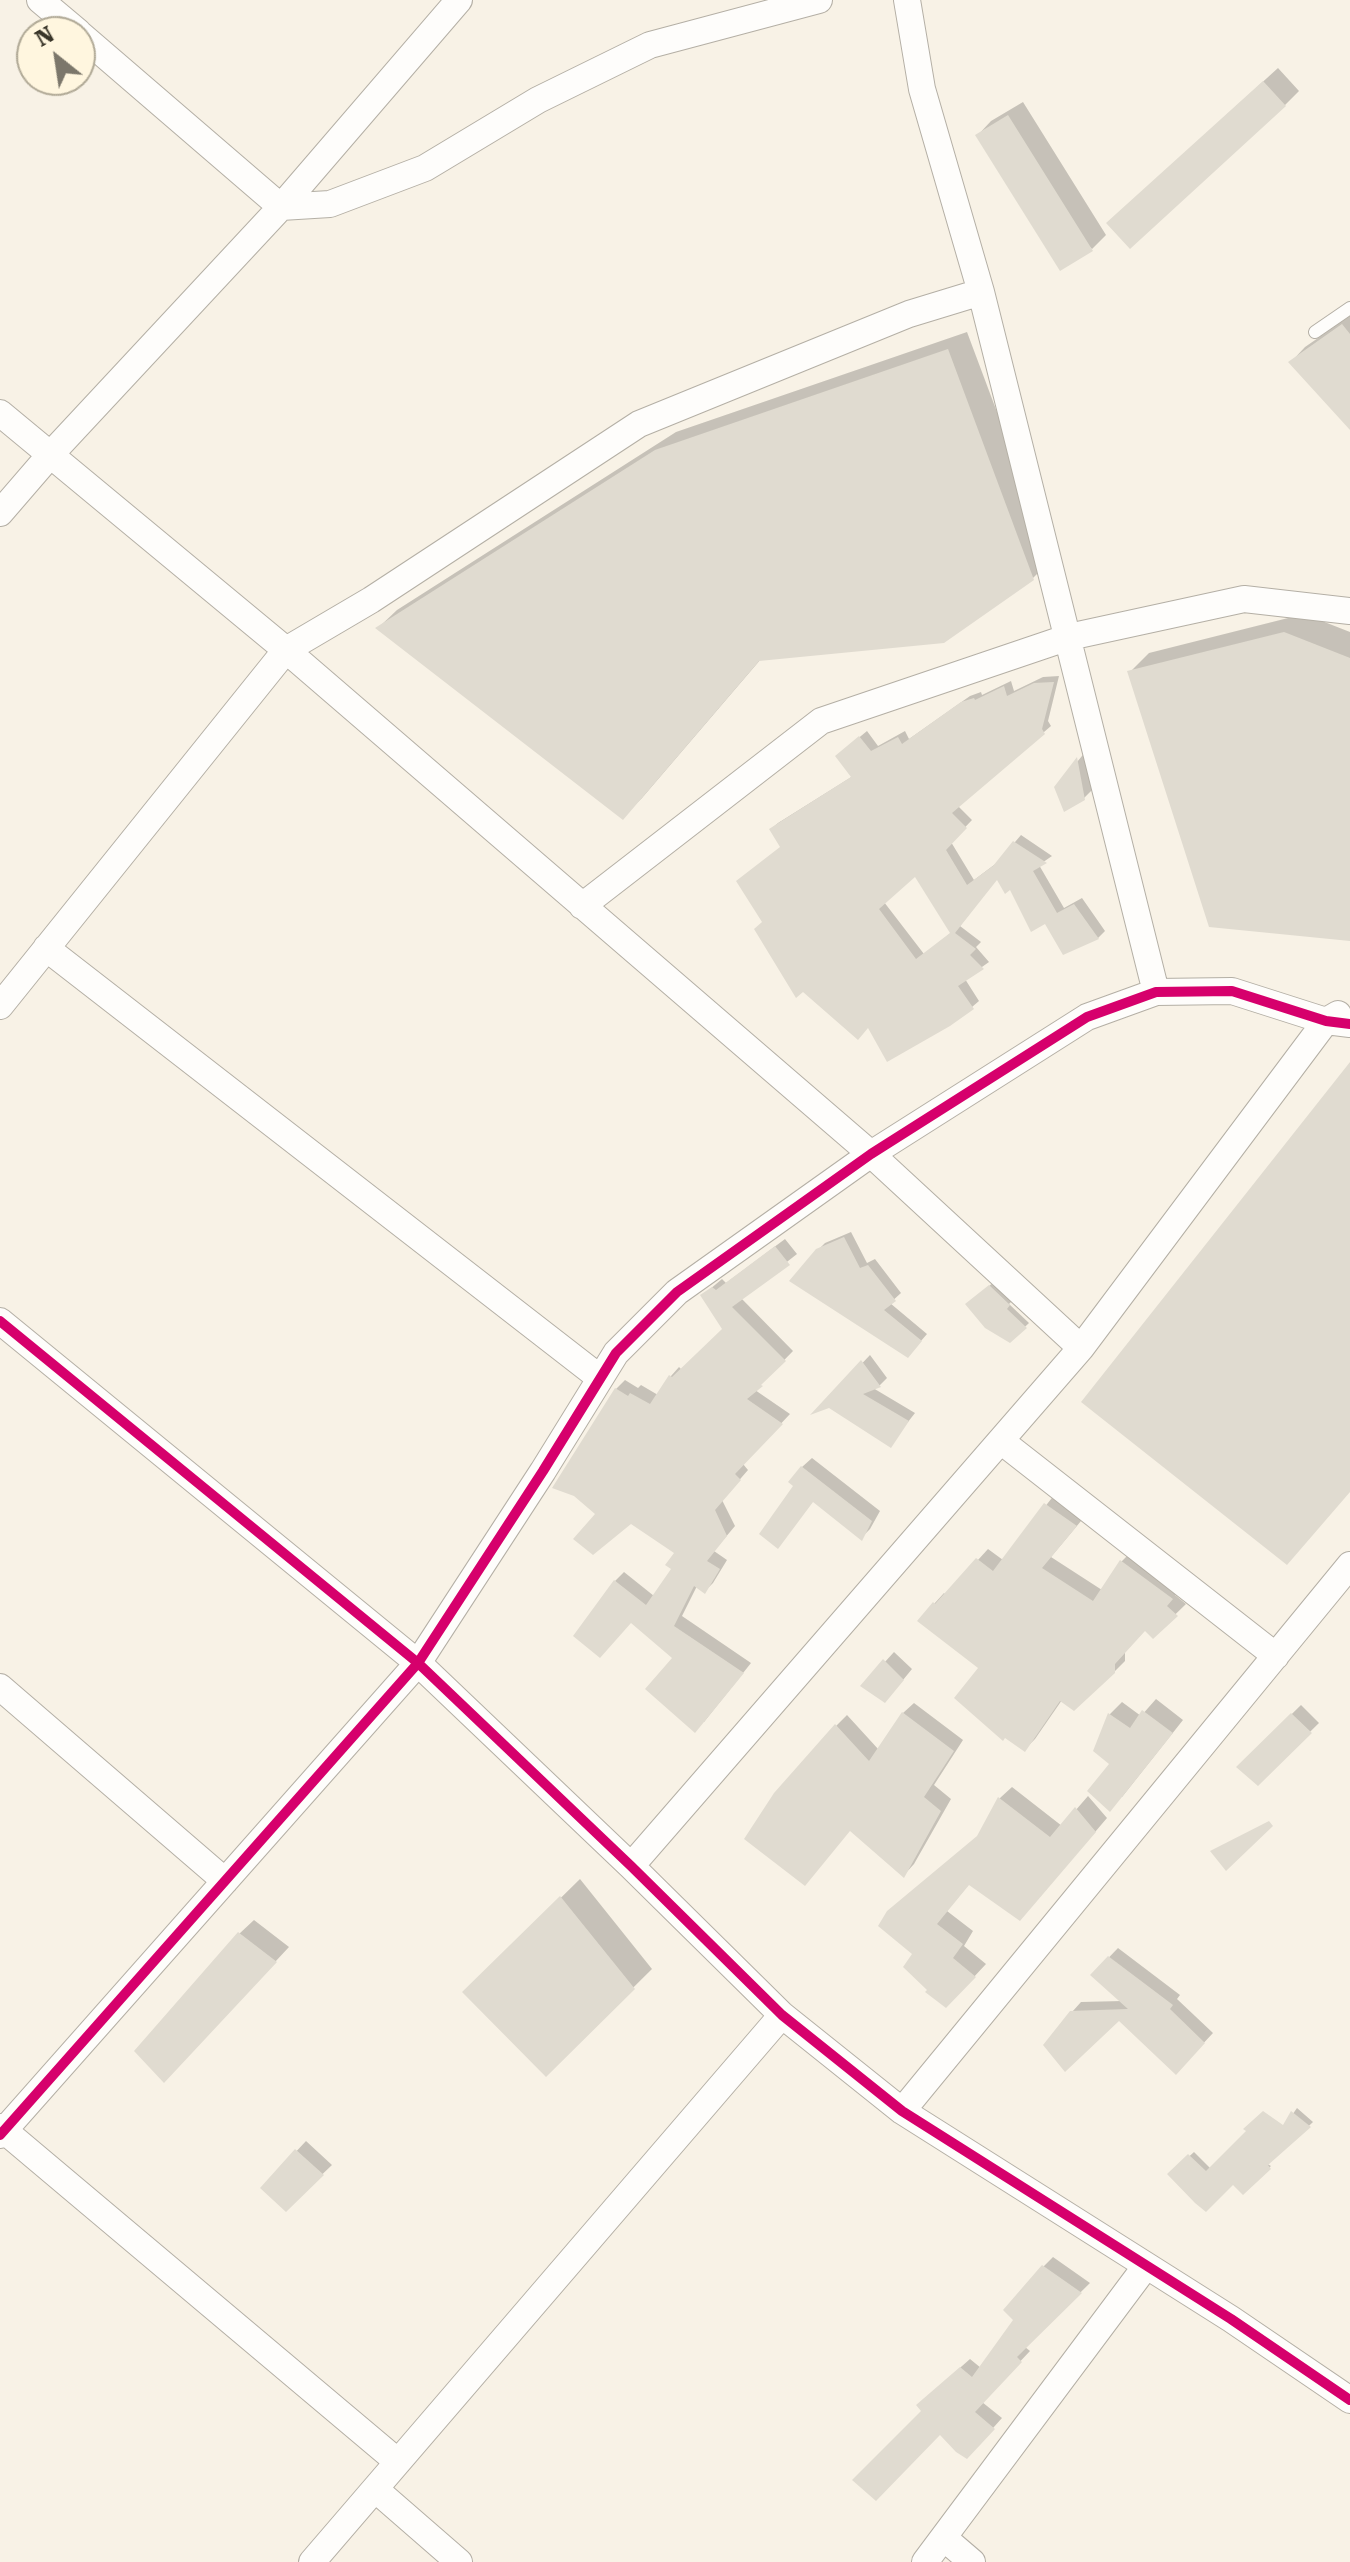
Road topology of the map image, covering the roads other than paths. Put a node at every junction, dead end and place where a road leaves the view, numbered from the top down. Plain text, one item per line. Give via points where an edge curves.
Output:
1 (40, 0) edge
2 (819, 0) edge
3 (907, 0) edge
4 (445, 5) edge
5 (59, 16) edge
6 (96, 48) edge
7 (281, 207) junction
8 (981, 292) junction
9 (1350, 308) edge
10 (1315, 332) dead end
11 (0, 413) edge
12 (50, 455) junction
13 (0, 513) edge
14 (1350, 611) edge
15 (1069, 637) junction
16 (286, 650) junction
17 (582, 906) junction
18 (46, 948) junction
19 (1156, 992) junction
20 (0, 1006) edge
21 (1350, 1007) edge
22 (1338, 1022) edge
23 (871, 1154) junction
24 (0, 1321) edge
25 (1081, 1348) junction
26 (600, 1378) junction
27 (1001, 1441) junction
28 (1350, 1565) edge
29 (1276, 1656) junction
30 (418, 1663) junction
31 (0, 1687) edge
32 (631, 1866) junction
33 (225, 1881) junction
34 (782, 2015) junction
35 (902, 2111) junction
36 (1, 2131) edge
37 (1146, 2266) junction
38 (1350, 2400) edge
39 (398, 2462) junction
40 (375, 2489) junction
41 (944, 2538) junction
42 (312, 2562) edge
43 (459, 2562) edge
44 (925, 2562) edge
45 (972, 2562) edge

1 - 5 street
2 - 7 street via 650,45 538,100 425,168 330,204
3 - 8 street via 922,89
4 - 7 street
6 - 7 street
7 - 12 street
8 - 15 street
8 - 16 street via 909,314 639,424
9 - 10 lane
11 - 12 street
12 - 13 street
12 - 16 street
14 - 15 street via 1244,599
15 - 17 street via 821,721
15 - 19 street
16 - 17 street
16 - 18 street
17 - 23 street
18 - 20 street
18 - 26 street
19 - 22 street via 1232,991
19 - 23 street via 1087,1017
21 - 22 street
22 - 25 street
23 - 25 street
23 - 26 street via 677,1292 616,1353
24 - 30 street
25 - 27 street
26 - 30 street
27 - 29 street
27 - 32 street
28 - 29 street
29 - 35 street
30 - 32 street
30 - 33 street
31 - 33 street
32 - 34 street
33 - 36 street
34 - 35 street
34 - 39 street
35 - 37 street
36 - 39 street
37 - 38 street
37 - 41 street
39 - 40 street
40 - 42 street
40 - 43 street
41 - 44 street
41 - 45 street

